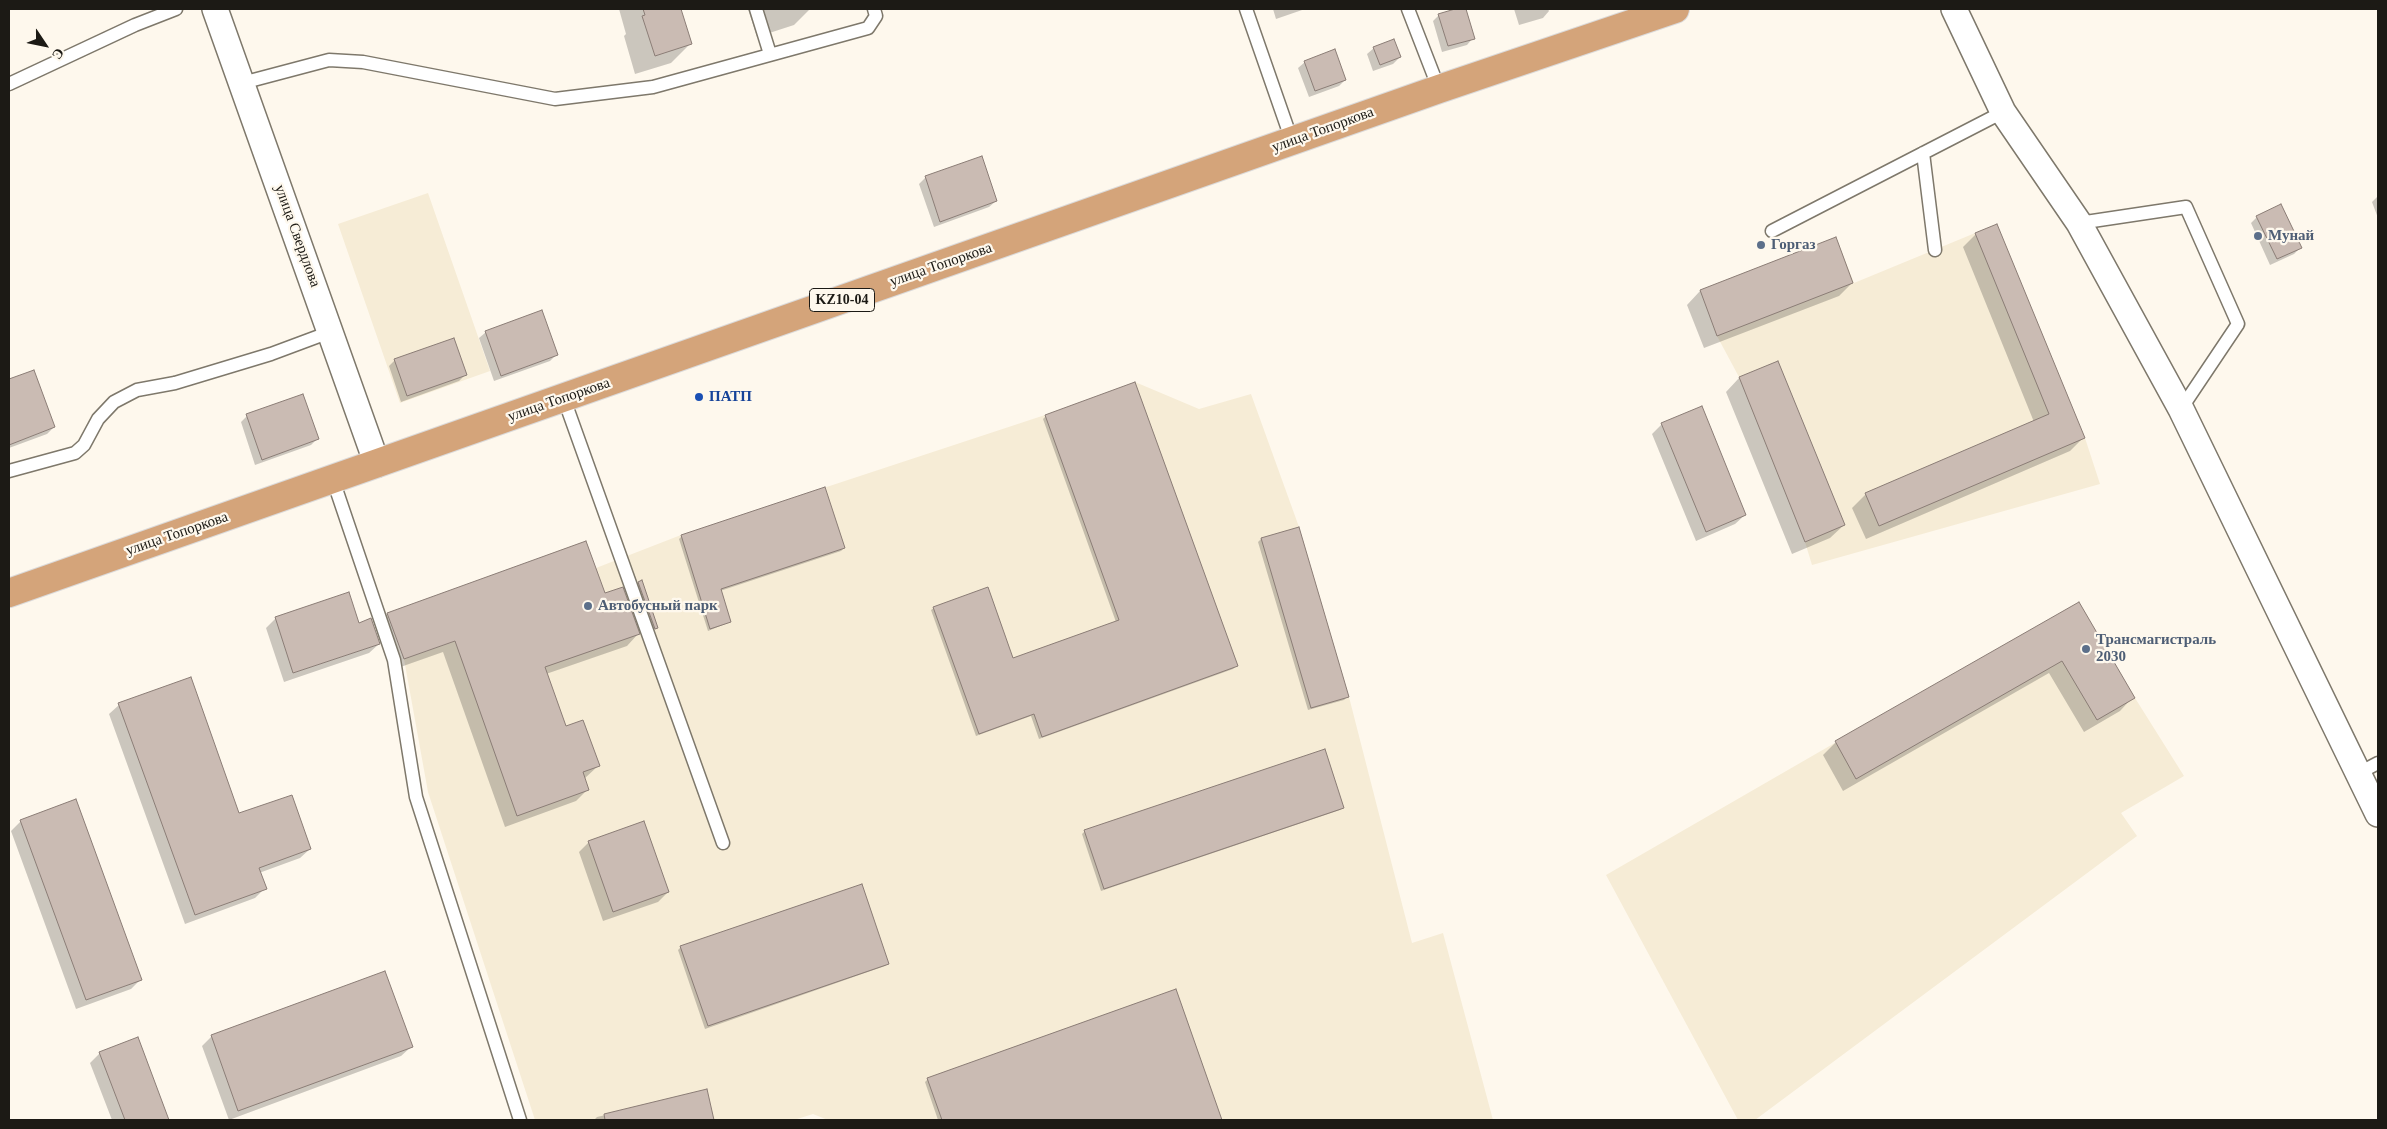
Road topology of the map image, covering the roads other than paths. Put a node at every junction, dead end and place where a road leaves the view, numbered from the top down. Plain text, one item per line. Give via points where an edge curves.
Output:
1 (176, 9) edge
2 (215, 9) edge
3 (756, 9) edge
4 (874, 9) edge
5 (1246, 9) edge
6 (1408, 9) edge
7 (1675, 9) edge
8 (1954, 9) edge
9 (770, 54) junction
10 (242, 83) junction
11 (9, 84) edge
12 (1439, 89) junction
13 (2003, 112) junction
14 (1292, 142) junction
15 (1923, 153) junction
16 (2079, 223) junction
17 (1772, 231) dead end
18 (1935, 250) dead end
19 (330, 332) junction
20 (564, 399) junction
21 (2181, 409) junction
22 (377, 464) junction
23 (9, 471) edge
24 (333, 480) junction
25 (9, 593) edge
26 (2369, 768) edge
27 (2378, 814) edge
28 (723, 843) dead end
29 (520, 1120) edge

1 - 11 lane
2 - 10 street, улица Свердлова
3 - 9 lane
4 - 9 lane via 876,16 868,28
5 - 14 lane
6 - 12 lane
7 - 12 highway, улица Топоркова / KZ10-04
8 - 13 street
9 - 10 lane via 653,87 555,99 363,62 329,60
10 - 19 street, улица Свердлова
12 - 14 highway, улица Топоркова / KZ10-04
13 - 15 lane
13 - 16 street
14 - 20 highway, улица Топоркова / KZ10-04
15 - 17 lane
15 - 18 lane
16 - 21 street
16 - 21 lane via 2186,207 2238,324
19 - 22 street, улица Свердлова
19 - 23 lane via 175,383 137,390 114,402 75,453
20 - 22 highway, улица Топоркова / KZ10-04
20 - 28 lane
21 - 26 street
22 - 24 highway, улица Топоркова / KZ10-04
24 - 25 highway, улица Топоркова / KZ10-04
24 - 29 lane via 394,660 416,797
26 - 27 street

